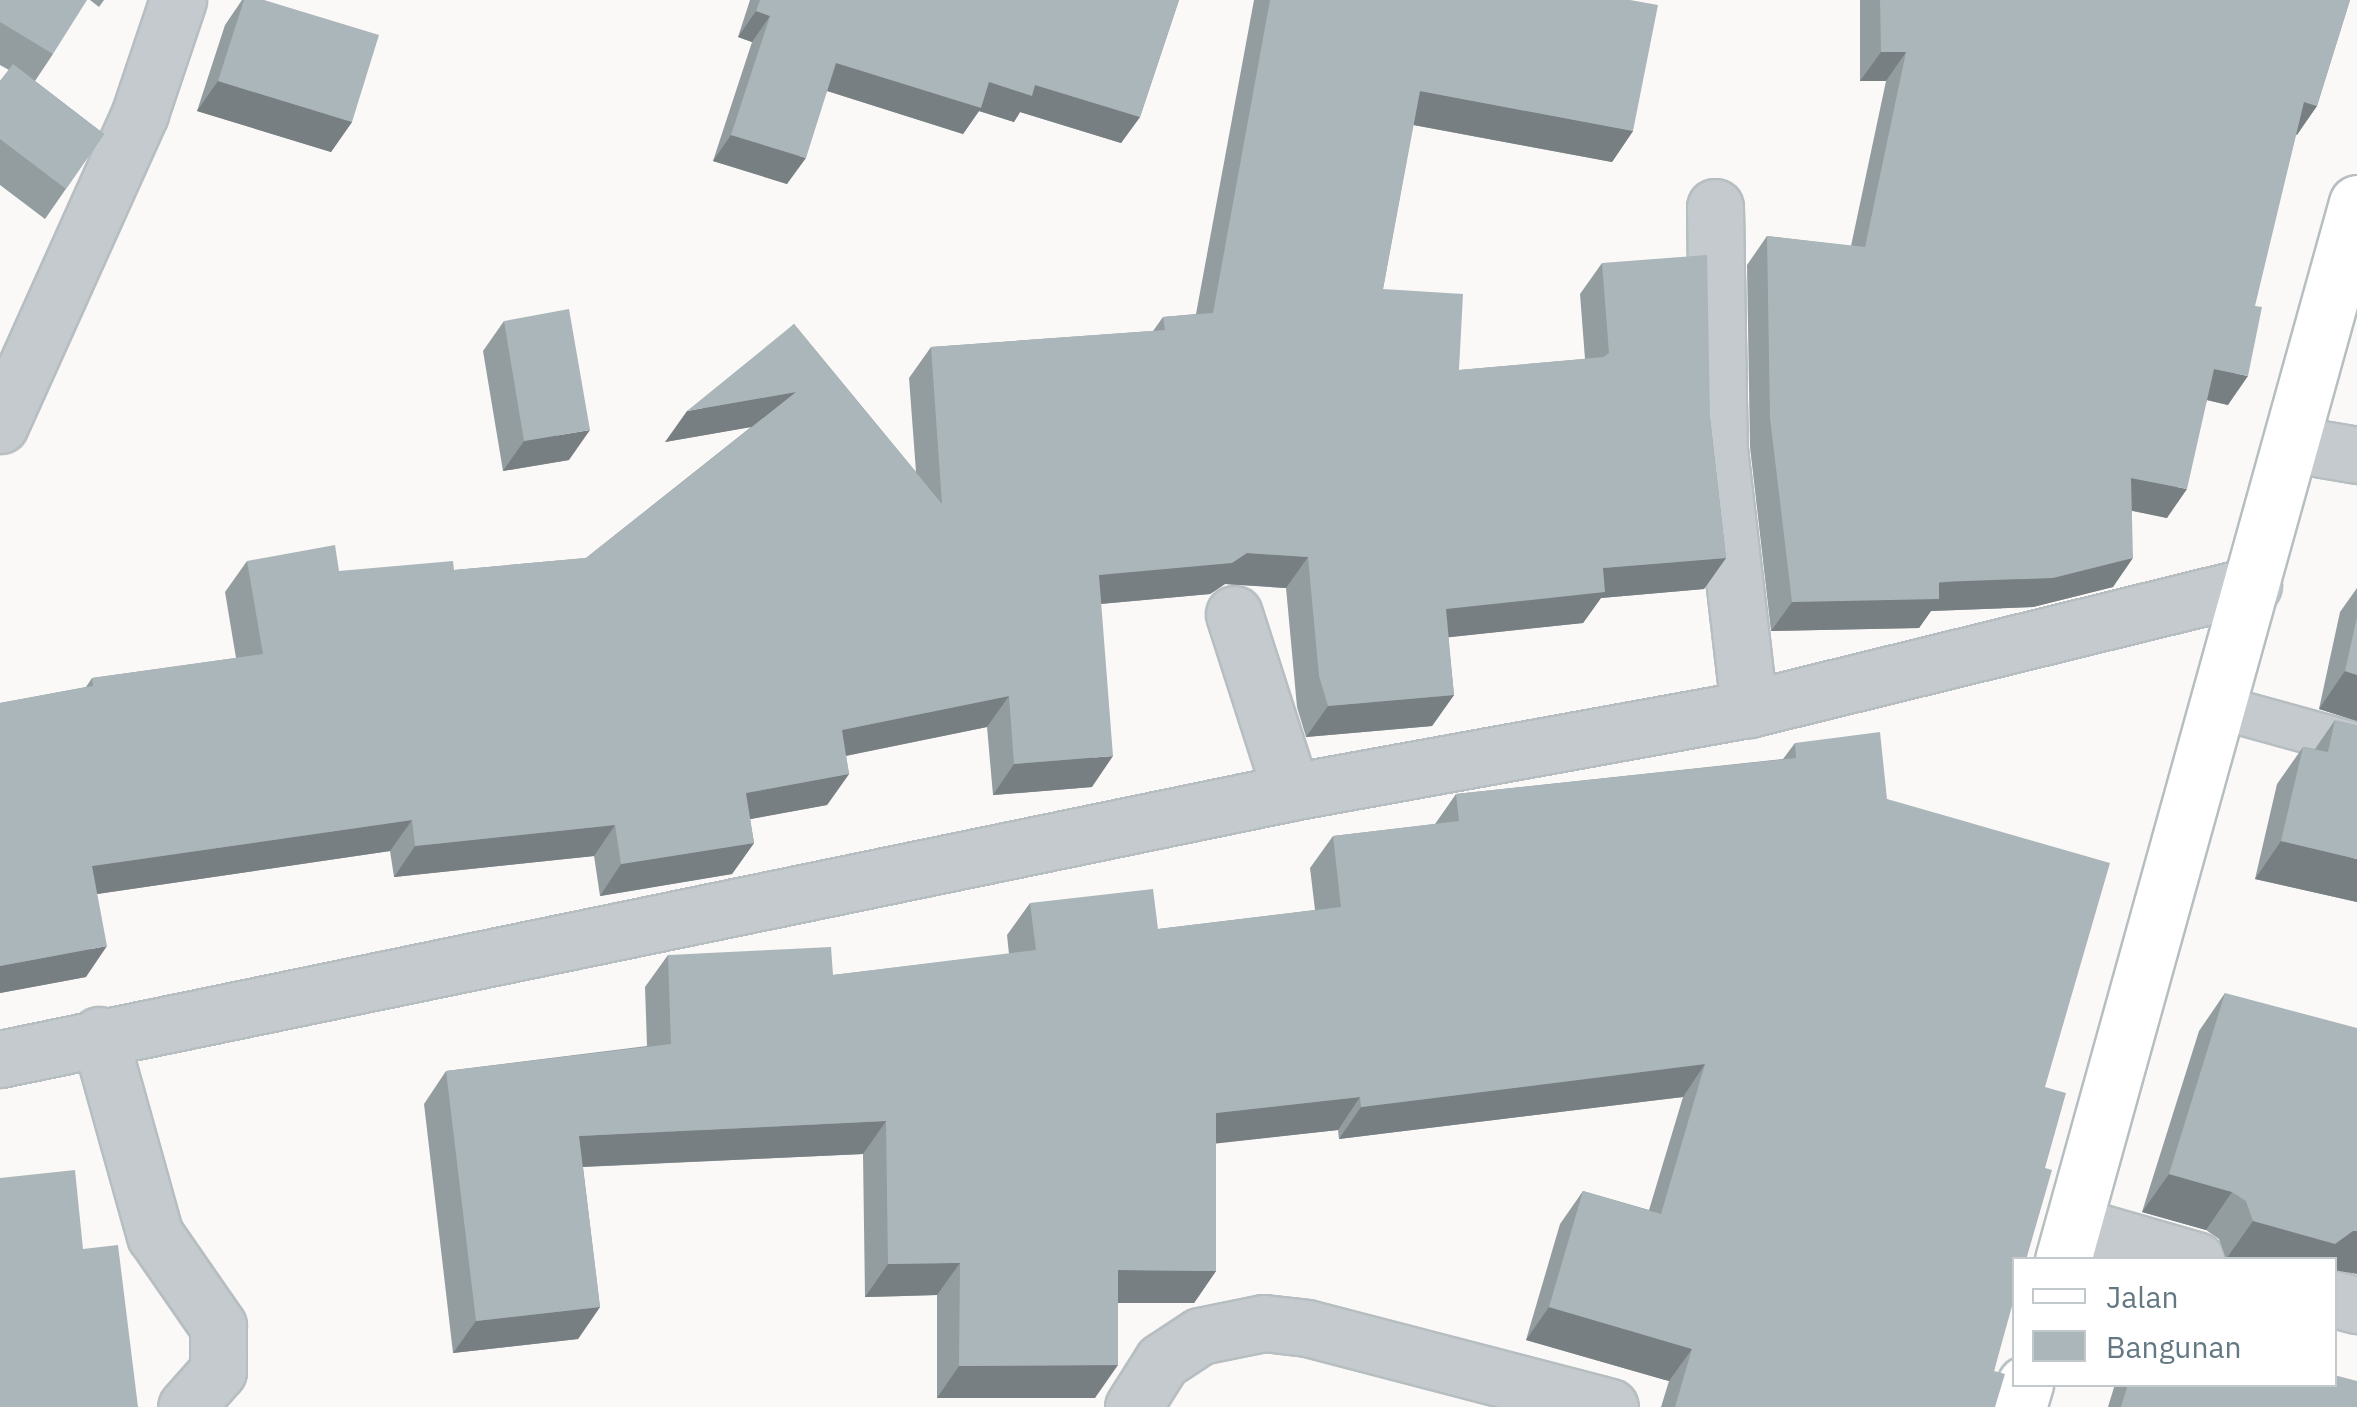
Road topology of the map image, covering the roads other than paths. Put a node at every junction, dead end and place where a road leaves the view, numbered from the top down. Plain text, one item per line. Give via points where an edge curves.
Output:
1 (178, 0) edge
2 (2357, 203) edge
3 (1714, 207) dead end
4 (0, 424) edge
5 (2292, 444) junction
6 (2357, 455) edge
7 (2252, 584) junction
8 (1234, 614) dead end
9 (2219, 707) junction
10 (1749, 708) junction
11 (2357, 745) edge
12 (1291, 792) junction
13 (99, 1035) junction
14 (0, 1059) edge
15 (2068, 1242) edge
16 (2175, 1257) edge
17 (186, 1407) edge
18 (1133, 1407) edge
19 (1610, 1407) edge

1 - 4 street via 140,113
2 - 5 street
3 - 10 street via 1719,449
5 - 6 street
5 - 7 street
7 - 9 street
7 - 10 street
8 - 12 street
9 - 11 lane
9 - 15 street
10 - 12 street
12 - 13 street
13 - 14 street
13 - 17 street via 155,1235 218,1326 218,1371
15 - 16 street
18 - 19 street via 1162,1361 1200,1336 1264,1324 1307,1328

